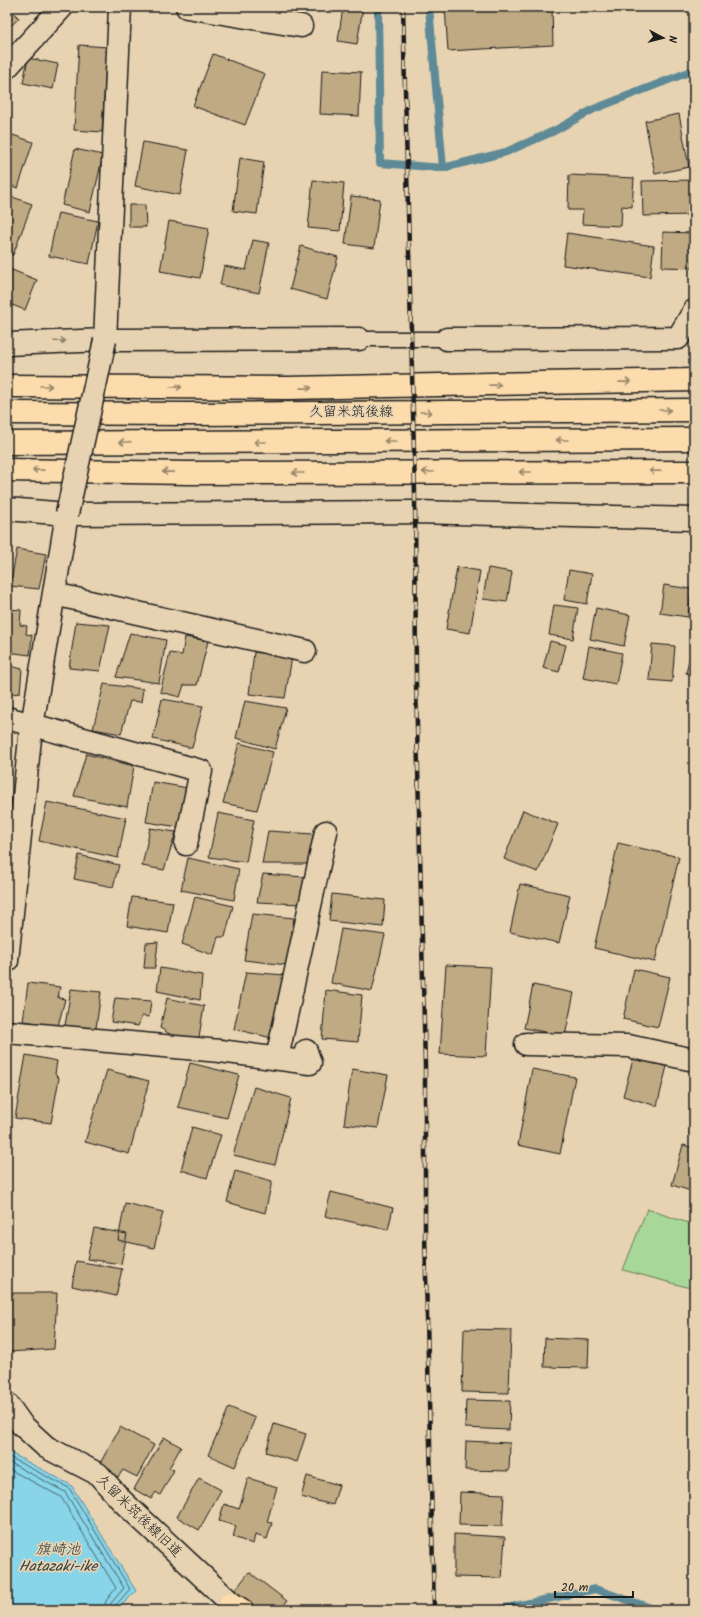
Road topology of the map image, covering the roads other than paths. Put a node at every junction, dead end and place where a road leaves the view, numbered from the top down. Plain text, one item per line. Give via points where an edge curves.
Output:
1 (62, 7) edge
2 (120, 7) edge
3 (187, 7) edge
4 (301, 26) dead end
5 (8, 65) edge
6 (694, 311) edge
7 (359, 339) joint
8 (447, 339) joint
9 (105, 340) junction
10 (7, 344) edge
11 (694, 380) edge
12 (7, 386) edge
13 (694, 410) edge
14 (7, 413) edge
15 (694, 439) edge
16 (7, 443) edge
17 (7, 470) edge
18 (694, 472) edge
19 (7, 509) edge
20 (67, 514) junction
21 (694, 519) edge
22 (54, 594) junction
23 (305, 651) dead end
24 (7, 718) edge
25 (32, 725) junction
26 (326, 832) dead end
27 (186, 844) dead end
28 (10, 904) edge
29 (7, 961) edge
30 (7, 1032) edge
31 (526, 1044) dead end
32 (306, 1051) dead end
33 (277, 1058) junction
34 (694, 1060) edge
35 (7, 1404) edge
36 (235, 1608) edge

1 - 5 street
2 - 9 street
3 - 4 street
6 - 8 street via 678,338
7 - 8 lane
7 - 9 street
10 -> 9 street
9 - 20 street, bridge
12 -> 11 main road via 288,388
14 -> 13 main road, 久留米筑後線
15 -> 16 main road, 久留米筑後線
18 -> 17 main road via 188,473
19 - 20 street
20 - 21 street via 415,512
20 - 22 street
22 - 23 street
22 - 25 street
24 - 25 street
25 - 27 street via 201,771
25 - 28 street
26 - 33 street
28 - 29 street
30 - 33 street
31 - 34 street via 628,1046
32 - 33 street via 310,1063
35 - 36 street, 久留米筑後線旧道 via 22,1425 46,1447 98,1474 122,1501

